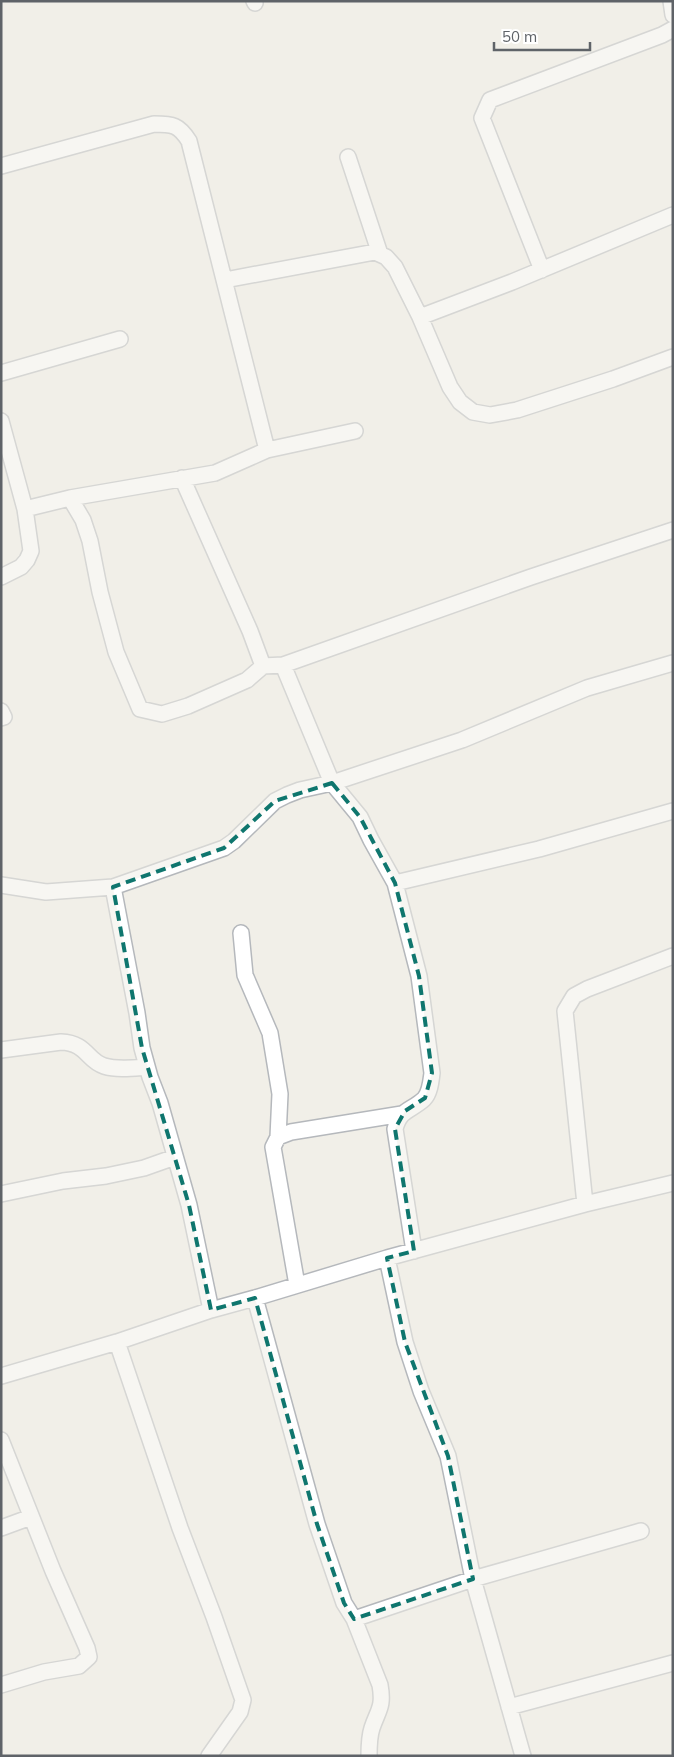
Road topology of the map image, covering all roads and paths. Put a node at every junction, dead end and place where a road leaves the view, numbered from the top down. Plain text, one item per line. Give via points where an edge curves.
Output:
1 (671, 1) edge
2 (673, 15) edge
3 (673, 29) edge
4 (348, 157) dead end
5 (1, 166) edge
6 (673, 215) edge
7 (380, 254) junction
8 (542, 270) junction
9 (225, 280) junction
10 (420, 317) junction
11 (120, 339) dead end
12 (673, 358) edge
13 (1, 373) edge
14 (1, 421) edge
15 (355, 431) dead end
16 (267, 450) junction
17 (182, 478) junction
18 (70, 498) junction
19 (25, 509) junction
20 (673, 530) edge
21 (1, 577) edge
22 (673, 663) edge
23 (283, 665) junction
24 (263, 666) junction
25 (1, 710) edge
26 (1, 718) edge
27 (332, 783) junction
28 (673, 811) edge
29 (395, 883) junction
30 (1, 885) edge
31 (113, 887) junction
32 (241, 933) dead end
33 (673, 956) edge
34 (1, 1050) edge
35 (147, 1067) junction
36 (402, 1114) junction
37 (278, 1137) junction
38 (175, 1157) junction
39 (673, 1183) edge
40 (1, 1194) edge
41 (585, 1204) junction
42 (414, 1251) junction
43 (387, 1258) junction
44 (297, 1285) junction
45 (255, 1298) junction
46 (211, 1310) junction
47 (117, 1342) junction
48 (1, 1376) edge
49 (1, 1440) edge
50 (31, 1517) junction
51 (1, 1528) edge
52 (641, 1531) dead end
53 (473, 1579) junction
54 (354, 1619) junction
55 (673, 1663) edge
56 (1, 1685) edge
57 (508, 1708) junction
58 (208, 1756) edge
59 (370, 1756) edge
60 (523, 1756) edge

1 - 2 street
3 - 8 street via 490,100 482,118
4 - 7 street
5 - 9 street via 154,124 169,124 182,130 189,141
6 - 8 street
7 - 9 street via 375,252
7 - 10 street via 395,267
8 - 10 street
9 - 16 street
10 - 12 street via 450,387 460,402 473,412 490,415 517,410
11 - 13 street
14 - 19 street
15 - 16 street
16 - 17 street via 215,473
17 - 18 street
17 - 24 street
18 - 19 street
18 - 24 street via 86,527 116,652 140,709 162,714 188,706 247,680
19 - 21 street via 32,551 21,568
20 - 23 street
22 - 27 street via 587,688 462,740
23 - 24 street
23 - 27 street
25 - 26 street via 4,717
27 - 29 street via 360,817
27 - 31 street via 300,790 275,801 224,848
28 - 29 street via 539,849
29 - 36 street via 419,976 432,1073 425,1098
30 - 31 street via 46,892
31 - 35 street
32 - 37 street via 245,975 270,1033 280,1094
33 - 41 street via 587,989 574,996 566,1011
34 - 35 street via 69,1042 104,1066
35 - 38 street
36 - 37 street via 291,1132
36 - 42 street via 395,1129
37 - 44 street via 273,1147
38 - 40 street via 144,1168
38 - 46 street via 189,1205
39 - 41 street
41 - 42 street
42 - 43 street
43 - 44 street
43 - 53 street via 408,1350 448,1456
44 - 45 street
45 - 46 street
45 - 54 street via 317,1524 344,1603
46 - 47 street
47 - 48 street
47 - 58 street via 243,1700 240,1712
49 - 50 street
50 - 51 street
50 - 56 street via 89,1657 79,1666
52 - 53 street
53 - 54 street
53 - 57 street
54 - 59 street via 382,1695 370,1734
55 - 57 street
57 - 60 street

